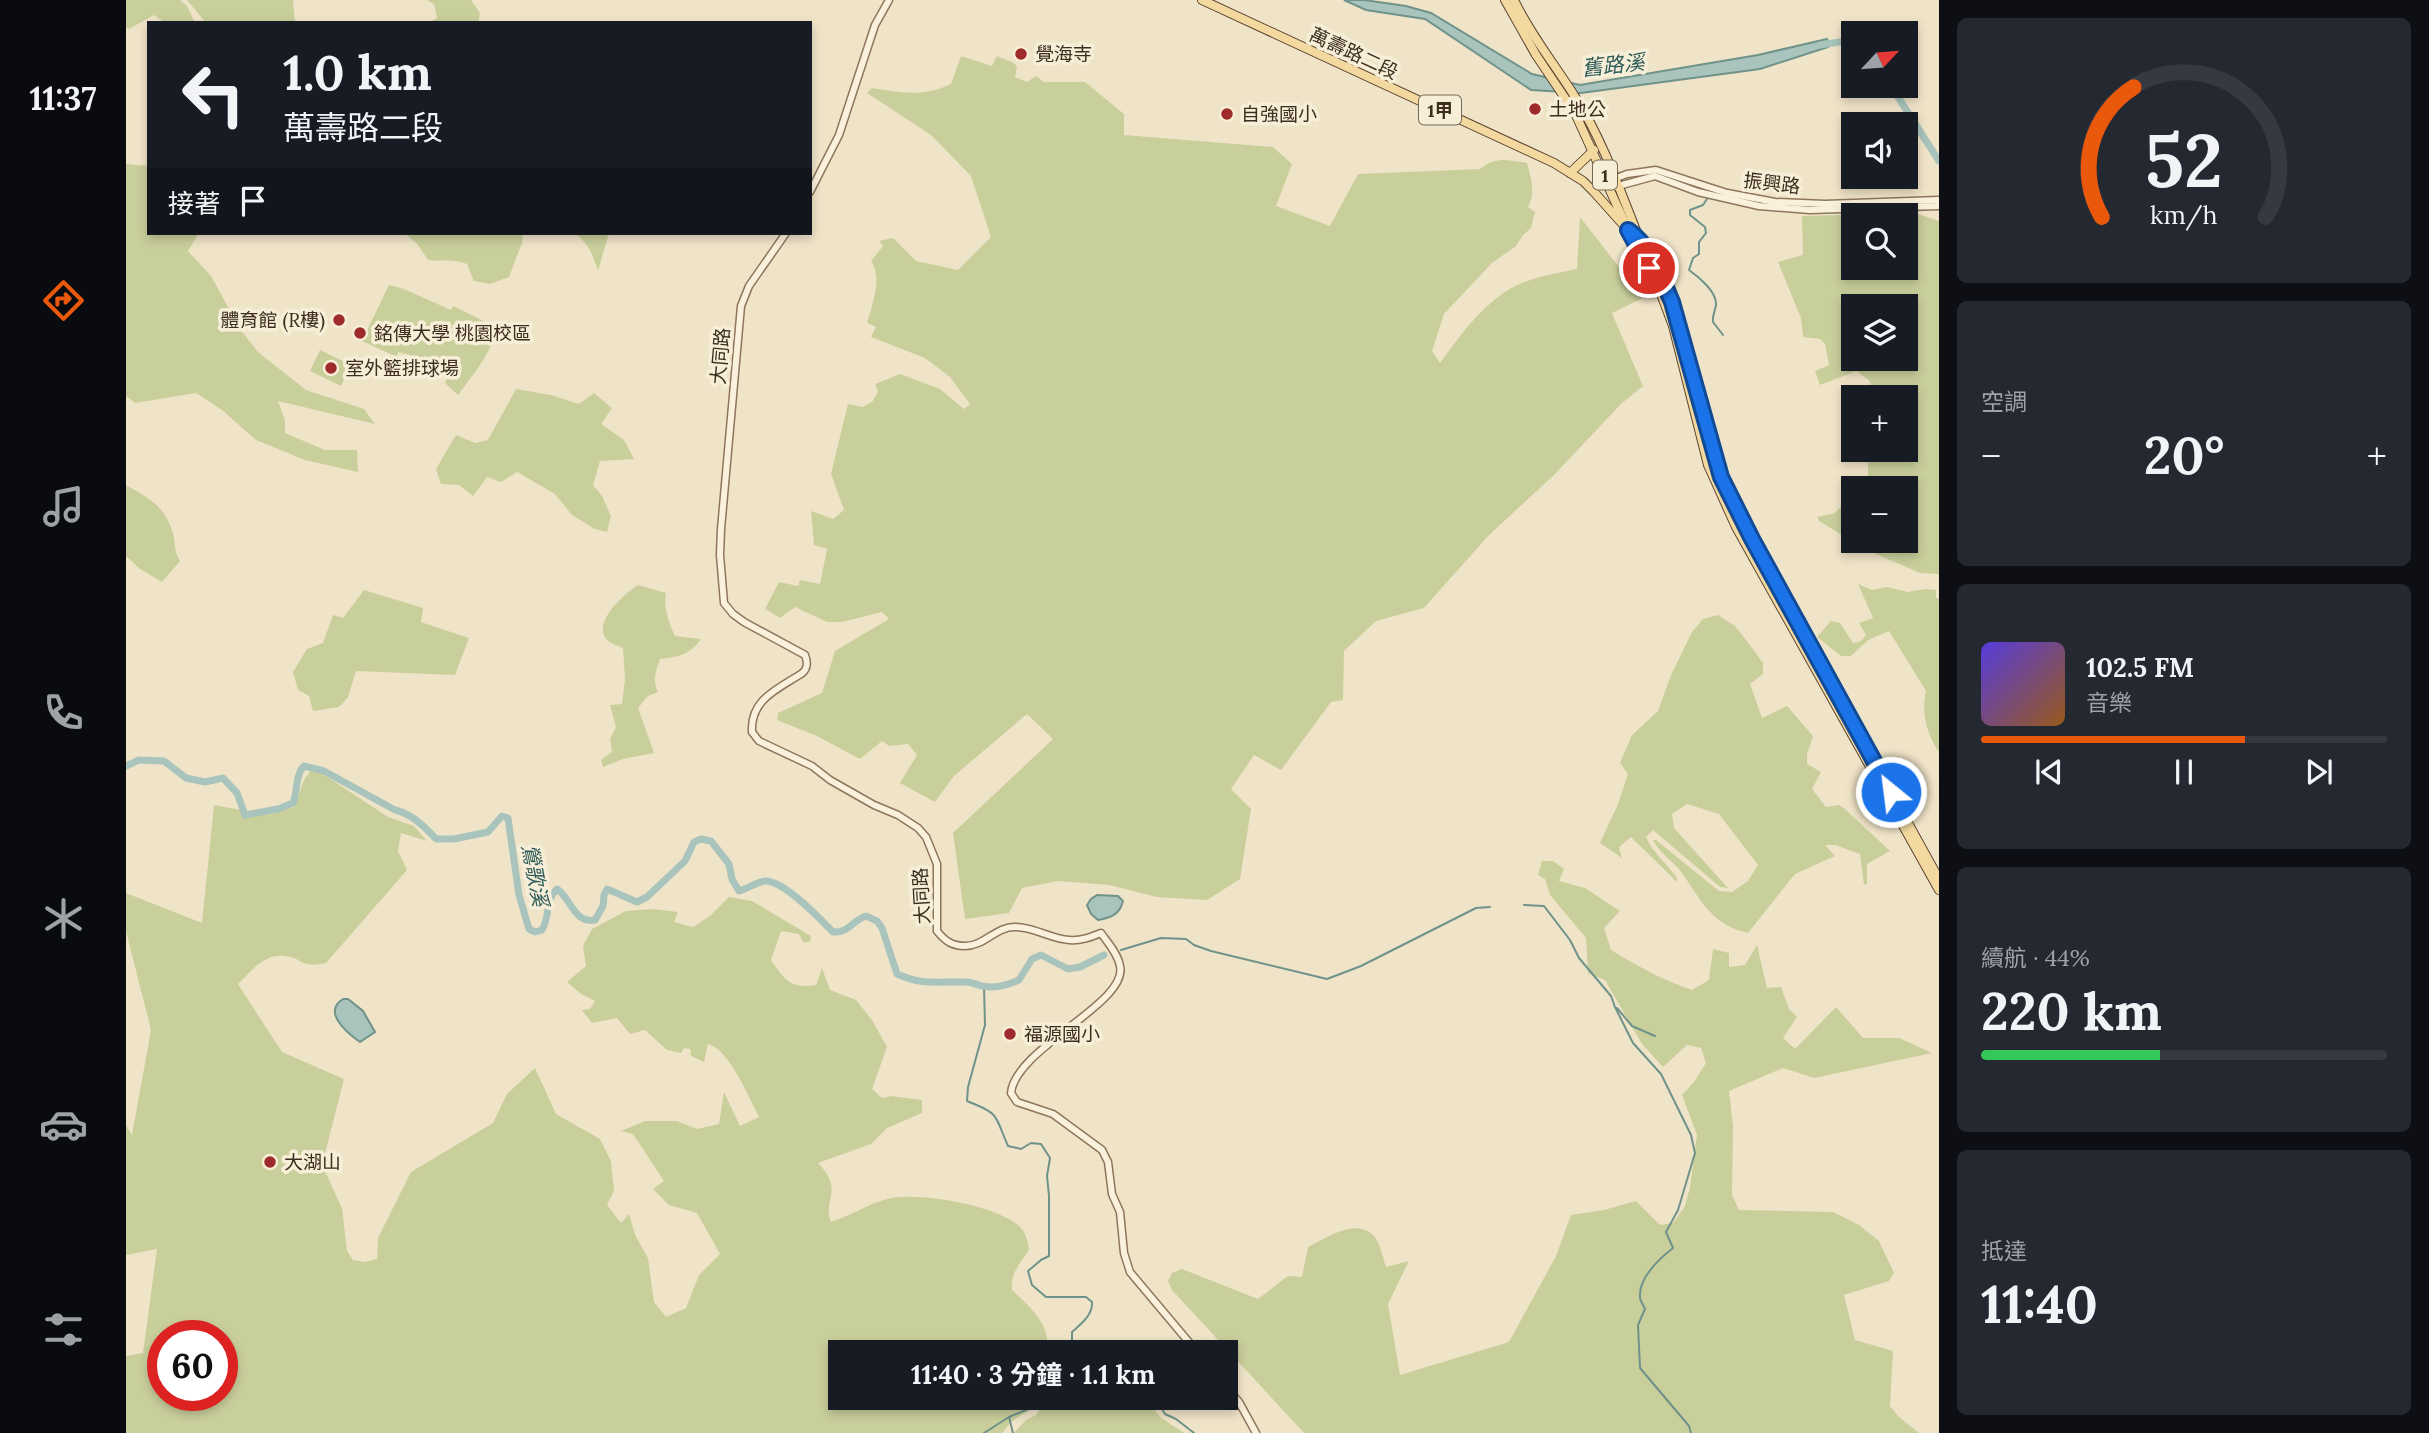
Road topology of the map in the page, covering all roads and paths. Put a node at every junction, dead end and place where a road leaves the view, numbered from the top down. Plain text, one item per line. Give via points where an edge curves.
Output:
1 (889, 0) edge
2 (1202, 0) edge
3 (1506, 0) edge
4 (1514, 0) edge
5 (1539, 53) junction
6 (1583, 119) junction
7 (1594, 150) junction
8 (1570, 173) junction
9 (1613, 183) junction
10 (812, 188) edge
11 (1594, 192) junction
12 (1939, 200) edge
13 (1939, 206) edge
14 (1628, 230) junction
15 (785, 235) edge
16 (1640, 238) junction
17 (1939, 879) edge
18 (1939, 890) edge
19 (1187, 1340) edge
20 (1238, 1401) edge
21 (1256, 1433) edge

1 - 10 street via 875,24 839,135
2 - 8 main road, 萬壽路二段 / 1甲
3 - 5 main road, 1
4 - 5 main road, 1
5 - 6 main road, 1
6 - 7 main road, 1
6 - 9 main road, 1
7 - 8 main road
7 - 9 main road, 1
8 - 11 main road, 萬壽路二段 / 1甲
9 - 11 main road
9 - 12 street, 振興路 via 1656,170 1757,200
9 - 13 street, 振興路 via 1655,176 1712,195 1791,209
9 - 14 main road, 1
9 - 16 main road, 1
11 - 14 main road, 萬壽路二段 / 1甲
14 - 16 main road, 萬壽路二段 / 1甲
14 - 18 main road, 萬壽路二段 / 1 via 1673,326 1708,465 1736,527
15 - 19 street, 大同路 via 749,286 741,306 720,555 724,603 744,622 804,655 807,665 805,671 759,702 752,733 918,828 937,864 937,931 952,945 982,943 1015,927 1068,940 1101,933 1120,965 1116,985 1023,1068 1011,1093 1017,1102 1046,1110 1102,1150 1120,1212 1130,1272
16 - 17 main road, 萬壽路二段 / 1 via 1676,314 1721,477
20 - 21 street

